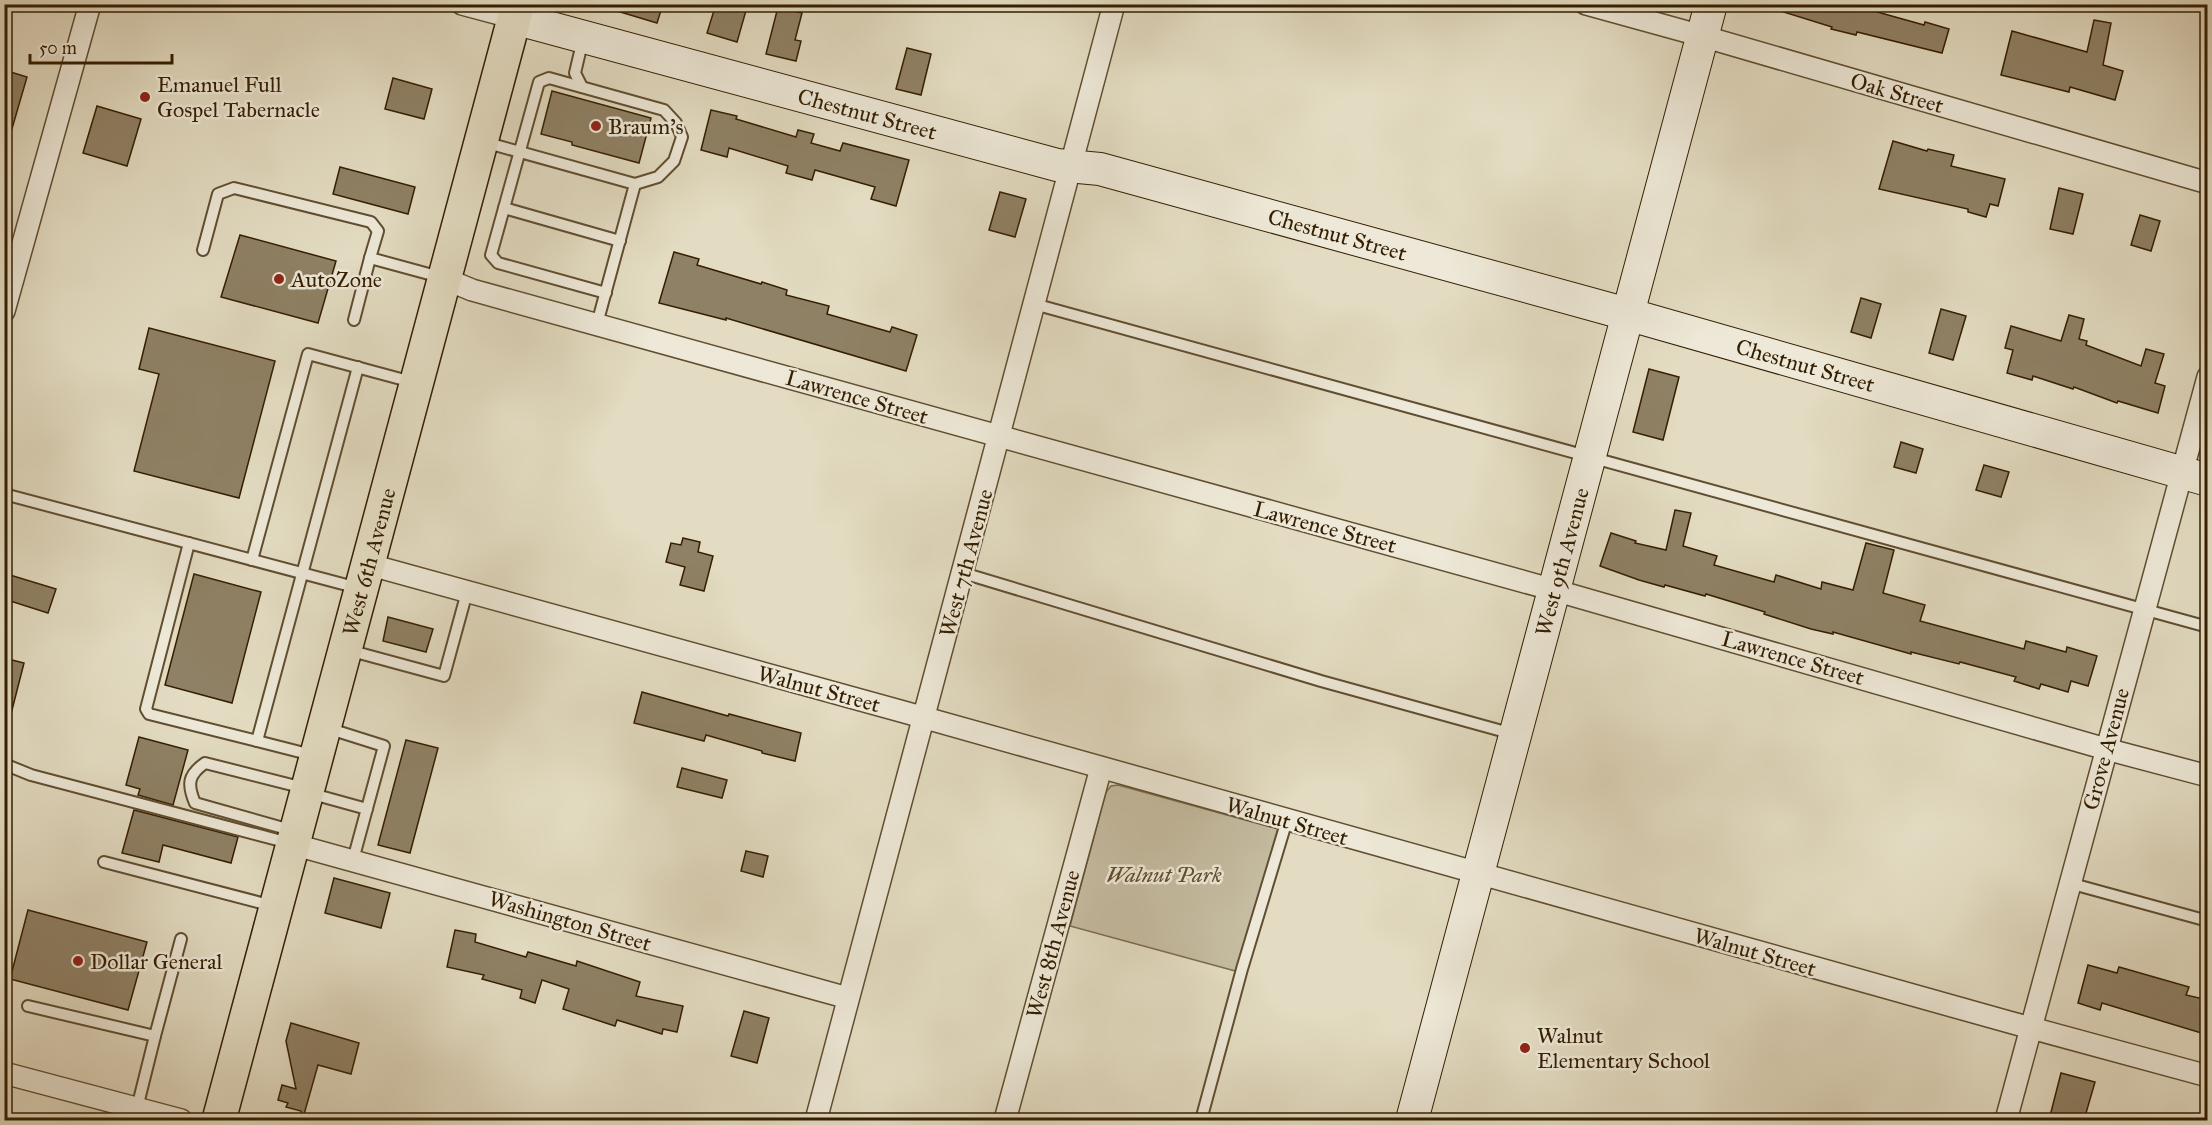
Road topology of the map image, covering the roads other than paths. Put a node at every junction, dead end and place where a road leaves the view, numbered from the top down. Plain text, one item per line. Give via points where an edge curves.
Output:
1 (90, 4) edge
2 (462, 4) edge
3 (1114, 4) edge
4 (1586, 4) edge
5 (1711, 4) edge
6 (516, 11) edge
7 (584, 35) junction
8 (1702, 36) junction
9 (582, 87) junction
10 (481, 141) junction
11 (520, 152) junction
12 (1070, 167) junction
13 (635, 183) junction
14 (2208, 183) edge
15 (504, 208) junction
16 (620, 241) junction
17 (203, 250) dead end
18 (370, 258) junction
19 (443, 278) junction
20 (606, 293) junction
21 (1034, 304) junction
22 (4, 311) edge
23 (1627, 314) junction
24 (354, 320) dead end
25 (597, 324) junction
26 (358, 368) junction
27 (2208, 377) edge
28 (415, 383) junction
29 (999, 436) junction
30 (1589, 455) junction
31 (2194, 476) edge
32 (4, 494) edge
33 (189, 543) junction
34 (252, 560) junction
35 (303, 573) junction
36 (963, 573) junction
37 (364, 577) junction
38 (1554, 590) junction
39 (467, 592) junction
40 (2144, 609) junction
41 (2208, 627) edge
42 (344, 649) junction
43 (924, 718) junction
44 (1516, 735) junction
45 (257, 741) junction
46 (320, 742) junction
47 (2106, 748) junction
48 (4, 764) edge
49 (1101, 768) junction
50 (2208, 776) edge
51 (306, 791) junction
52 (367, 809) junction
53 (1287, 820) junction
54 (294, 838) junction
55 (353, 860) junction
56 (104, 862) dead end
57 (1478, 874) junction
58 (2069, 883) junction
59 (276, 907) junction
60 (2208, 921) edge
61 (181, 939) dead end
62 (848, 998) junction
63 (28, 1006) dead end
64 (2031, 1029) junction
65 (155, 1036) junction
66 (4, 1073) edge
67 (2208, 1076) edge
68 (137, 1108) junction
69 (181, 1120) edge
70 (219, 1120) edge
71 (816, 1120) edge
72 (1005, 1120) edge
73 (1201, 1120) edge
74 (1412, 1120) edge
75 (2006, 1120) edge

1 - 22 street
2 - 6 street, Chestnut Street
3 - 12 street, West 7th Avenue
4 - 8 street, Oak Street
5 - 8 street, West 9th Avenue
6 - 7 street, Chestnut Street
6 - 10 main road, West 6th Avenue
7 - 9 lane via 575,73
7 - 12 street, Chestnut Street
8 - 14 street, Oak Street
8 - 23 street, West 9th Avenue
9 - 11 lane via 549,78 539,82
9 - 13 lane via 664,110 676,123 681,137 674,161 658,177
10 - 11 lane
10 - 19 main road, West 6th Avenue
11 - 13 lane
11 - 15 lane
12 - 21 street, West 7th Avenue
12 - 23 street, Chestnut Street via 1100,169
13 - 16 lane
15 - 16 lane
15 - 20 lane via 491,255 498,264
16 - 20 lane
17 - 18 lane via 219,194 234,188 371,222 378,231
18 - 19 lane
18 - 24 lane
19 - 25 street, Lawrence Street via 472,290
19 - 28 main road, West 6th Avenue
20 - 25 lane
21 - 29 street, West 7th Avenue
21 - 30 lane
23 - 30 street, West 9th Avenue
23 - 31 street, Chestnut Street
25 - 29 street, Lawrence Street
26 - 28 lane
26 - 34 lane via 308,354
26 - 35 lane
27 - 31 street, Grove Avenue
28 - 37 main road, West 6th Avenue
29 - 36 street, West 7th Avenue
29 - 38 street, Lawrence Street
30 - 38 street, West 9th Avenue
30 - 40 lane
31 - 40 street, Grove Avenue
32 - 33 lane
33 - 34 lane
33 - 45 lane via 146,709 149,714
34 - 35 lane
35 - 37 lane
35 - 45 lane
36 - 43 street, West 7th Avenue
36 - 44 lane
37 - 39 street, Walnut Street
37 - 42 main road, West 6th Avenue
38 - 44 street, West 9th Avenue
38 - 47 street, Lawrence Street
39 - 42 lane via 444,676
39 - 43 street, Walnut Street
40 - 41 lane
40 - 47 street, Grove Avenue
42 - 46 main road, West 6th Avenue
43 - 49 street, Walnut Street
43 - 62 street, West 7th Avenue
44 - 57 street, West 9th Avenue
45 - 46 lane
46 - 51 main road, West 6th Avenue
46 - 52 lane via 384,746
47 - 50 street, Lawrence Street
47 - 58 street, Grove Avenue
48 - 54 lane via 31,776
49 - 53 street, Walnut Street
49 - 72 street, West 8th Avenue
51 - 52 lane
51 - 54 main road, West 6th Avenue
51 - 54 lane via 205,763 194,771 189,788 195,803
52 - 55 lane
53 - 57 street, Walnut Street
53 - 73 lane
54 - 55 street, Washington Street
54 - 59 main road, West 6th Avenue
55 - 62 street, Washington Street
56 - 59 lane
57 - 64 street, Walnut Street
57 - 74 street, West 9th Avenue
58 - 60 lane
58 - 64 street, Grove Avenue
59 - 70 main road, West 6th Avenue
61 - 65 lane
62 - 71 street, West 7th Avenue
63 - 65 lane
64 - 67 street, Walnut Street
64 - 75 street, Grove Avenue
65 - 68 lane
66 - 68 street
68 - 69 street

